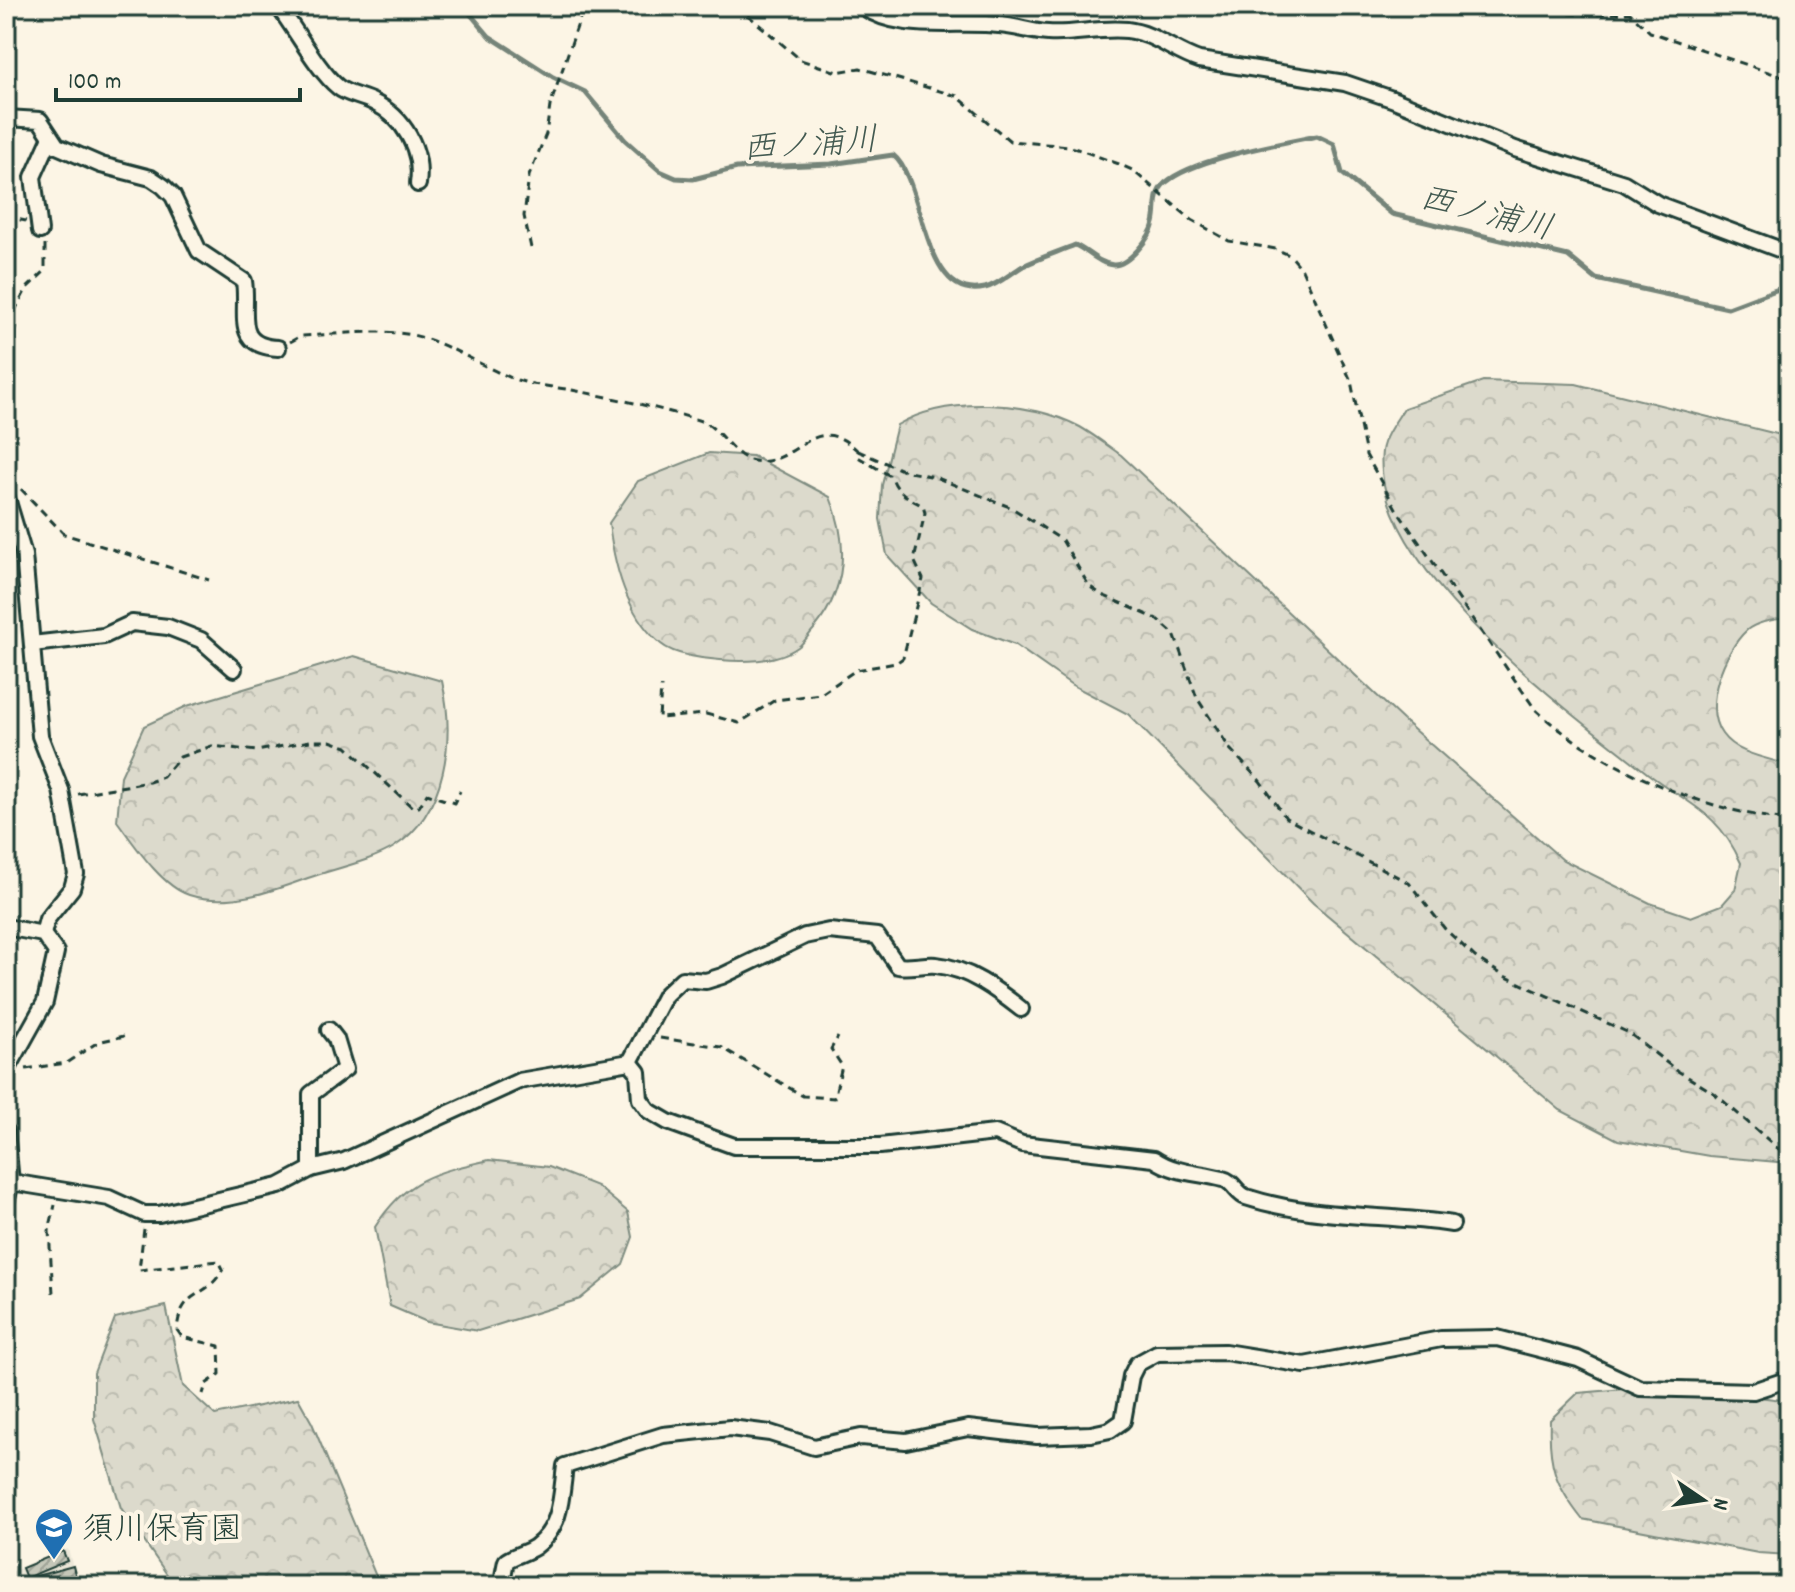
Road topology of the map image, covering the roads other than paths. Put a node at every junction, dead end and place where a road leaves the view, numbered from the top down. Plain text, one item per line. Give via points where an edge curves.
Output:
1 (278, 6) edge
2 (862, 6) edge
3 (6, 118) edge
4 (50, 139) junction
5 (418, 184) dead end
6 (40, 231) road end
7 (1789, 253) edge
8 (278, 348) road end
9 (6, 495) edge
10 (32, 644) junction
11 (234, 669) dead end
12 (6, 927) edge
13 (43, 934) junction
14 (1021, 1009) dead end
15 (329, 1030) dead end
16 (630, 1062) junction
17 (6, 1072) edge
18 (6, 1131) edge
19 (311, 1169) junction
20 (11, 1182) junction
21 (6, 1203) edge
22 (1452, 1224) dead end
23 (1789, 1379) edge
24 (501, 1586) edge

1 - 5 street via 338,87 381,106 407,135 421,164
2 - 7 street via 910,22 993,24 1049,33 1131,30 1199,60 1345,83 1515,149 1624,183 1658,204
3 - 4 street via 40,120
4 - 6 street via 33,177
4 - 8 street via 101,165 163,186 199,251 244,281 244,323 250,338 263,348
9 - 10 street via 24,555
10 - 11 street via 104,636 132,623 168,627 201,640
10 - 13 street via 40,736 61,790 76,874
12 - 13 street
13 - 17 street via 56,952 45,1002
14 - 16 street via 977,978 936,965 898,966 877,936 829,931 805,936 722,976 682,979 665,995
15 - 19 street via 345,1069 311,1094
16 - 19 street via 519,1081 344,1161
16 - 22 street via 638,1072 640,1099 649,1111 734,1146 880,1146 995,1133 1022,1144 1154,1159 1171,1171 1227,1179 1243,1196 1338,1216 1397,1216
18 - 20 street
19 - 20 street via 279,1186 159,1214 144,1214 109,1198
20 - 21 street
23 - 24 street via 1753,1391 1640,1388 1578,1359 1497,1338 1441,1339 1304,1365 1225,1352 1157,1353 1137,1364 1131,1376 1123,1421 1091,1434 1037,1436 968,1428 906,1441 861,1437 814,1447 730,1428 663,1435 565,1466 558,1517 533,1549 506,1561

